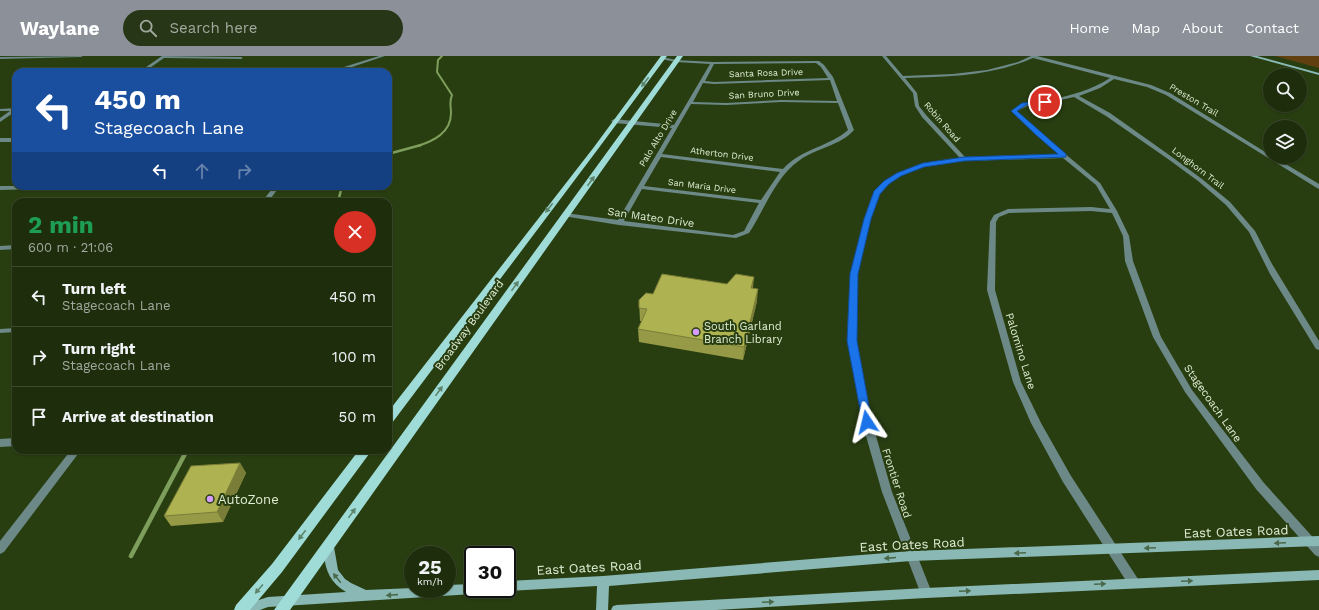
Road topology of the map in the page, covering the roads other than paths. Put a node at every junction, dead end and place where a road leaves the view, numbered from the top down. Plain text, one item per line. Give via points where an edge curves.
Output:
1 (5, 56) edge
2 (81, 56) edge
3 (383, 56) edge
4 (884, 56) edge
5 (1034, 56) edge
6 (1252, 56) edge
7 (1269, 56) edge
8 (164, 57) edge
9 (663, 57) edge
10 (0, 58) edge
11 (241, 58) dead end
12 (678, 59) edge
13 (713, 63) junction
14 (350, 67) joint
15 (147, 68) edge
16 (346, 68) edge
17 (1319, 70) edge
18 (1319, 74) edge
19 (1114, 77) junction
20 (830, 78) junction
21 (902, 78) junction
22 (703, 82) junction
23 (1074, 95) junction
24 (839, 102) junction
25 (690, 103) junction
26 (12, 109) edge
27 (0, 110) edge
28 (12, 112) edge
29 (0, 120) edge
30 (614, 121) junction
31 (631, 123) junction
32 (675, 127) junction
33 (0, 140) edge
34 (12, 140) edge
35 (1263, 153) edge
36 (659, 155) junction
37 (1064, 156) junction
38 (964, 159) junction
39 (1281, 164) edge
40 (783, 171) junction
41 (639, 187) junction
42 (1319, 187) edge
43 (0, 188) edge
44 (12, 188) edge
45 (763, 202) junction
46 (1114, 211) junction
47 (566, 215) junction
48 (619, 223) junction
49 (12, 247) edge
50 (0, 248) edge
51 (12, 330) edge
52 (0, 331) edge
53 (1319, 347) edge
54 (392, 415) edge
55 (12, 442) edge
56 (0, 443) edge
57 (73, 454) edge
58 (363, 454) edge
59 (1314, 541) edge
60 (329, 544) junction
61 (0, 549) edge
62 (1112, 550) junction
63 (1319, 552) edge
64 (911, 556) junction
65 (1319, 575) edge
66 (603, 581) junction
67 (1134, 583) junction
68 (516, 586) edge
69 (464, 590) edge
70 (926, 593) junction
71 (366, 596) junction
72 (285, 605) edge
73 (242, 610) edge
74 (602, 610) edge
75 (617, 610) edge

1 - 10 street
2 - 10 street
3 - 14 street
4 - 21 street, Robin Road
5 - 19 street, Preston Trail
5 - 21 street via 998,69 962,75
6 - 18 main road
7 - 17 main road
8 - 11 street
8 - 15 street
9 - 12 street
9 -> 30 main road, Broadway Boulevard
12 - 13 street
12 - 31 main road, Broadway Boulevard
13 - 20 street via 817,62
13 - 22 street, Palo Alto Drive
14 - 16 street
19 - 23 street, Stagecoach Lane via 1105,84
19 - 35 street, Preston Trail via 1168,94
20 - 22 street, Santa Rosa Drive
20 - 24 street via 836,87
21 - 38 street, Robin Road via 915,93 917,106 924,116
22 - 25 street, Palo Alto Drive
23 - 37 street, Stagecoach Lane via 1024,104 1014,111
23 - 53 street, Longhorn Trail via 1090,102 1145,140 1215,191 1226,202 1252,232 1296,313
24 - 25 street, San Bruno Drive
24 - 40 street via 850,122 847,135 816,148
25 - 32 street, Palo Alto Drive
26 - 27 street
28 - 29 street
30 - 31 street
30 -> 54 main road, Broadway Boulevard
31 - 32 street
47 -> 31 main road, Broadway Boulevard
32 - 36 street, Palo Alto Drive
33 - 34 street
36 - 40 street, Atherton Drive
36 - 41 street, Palo Alto Drive
37 - 38 street, Frontier Road
37 - 46 street, Stagecoach Lane via 1098,184
38 - 64 street, Frontier Road via 923,165 899,174 876,193 854,274 852,341 867,422 887,492
39 - 42 street, Preston Trail
40 - 45 street
41 - 45 street, San Maria Drive
41 - 48 street, Palo Alto Drive
43 - 44 street
45 - 48 street, San Mateo Drive via 747,232 734,237
46 - 59 street, Stagecoach Lane via 1126,236 1129,261 1156,337 1190,392 1260,486
46 - 62 street, Palomino Lane via 1091,208 1030,210 1008,211 996,216 993,222 991,290 1017,382 1036,423 1067,479
47 - 48 street, San Mateo Drive
60 -> 47 main road, Broadway Boulevard
49 - 50 street
51 - 52 street
55 - 56 street
57 - 61 street
58 -> 73 main road
59 -> 62 main road, East Oates Road
59 - 63 street, Stagecoach Lane
71 -> 60 main road via 342,584 333,575 330,568
60 - 72 main road, Broadway Boulevard
62 -> 64 main road, East Oates Road
62 - 67 street, Palomino Lane
64 -> 66 main road, East Oates Road
64 - 70 street, Frontier Road
67 -> 65 main road
66 - 68 main road, East Oates Road
66 - 74 main road
70 -> 67 main road
69 -> 71 main road
75 -> 70 main road
71 - 72 main road
72 - 73 main road via 268,602

